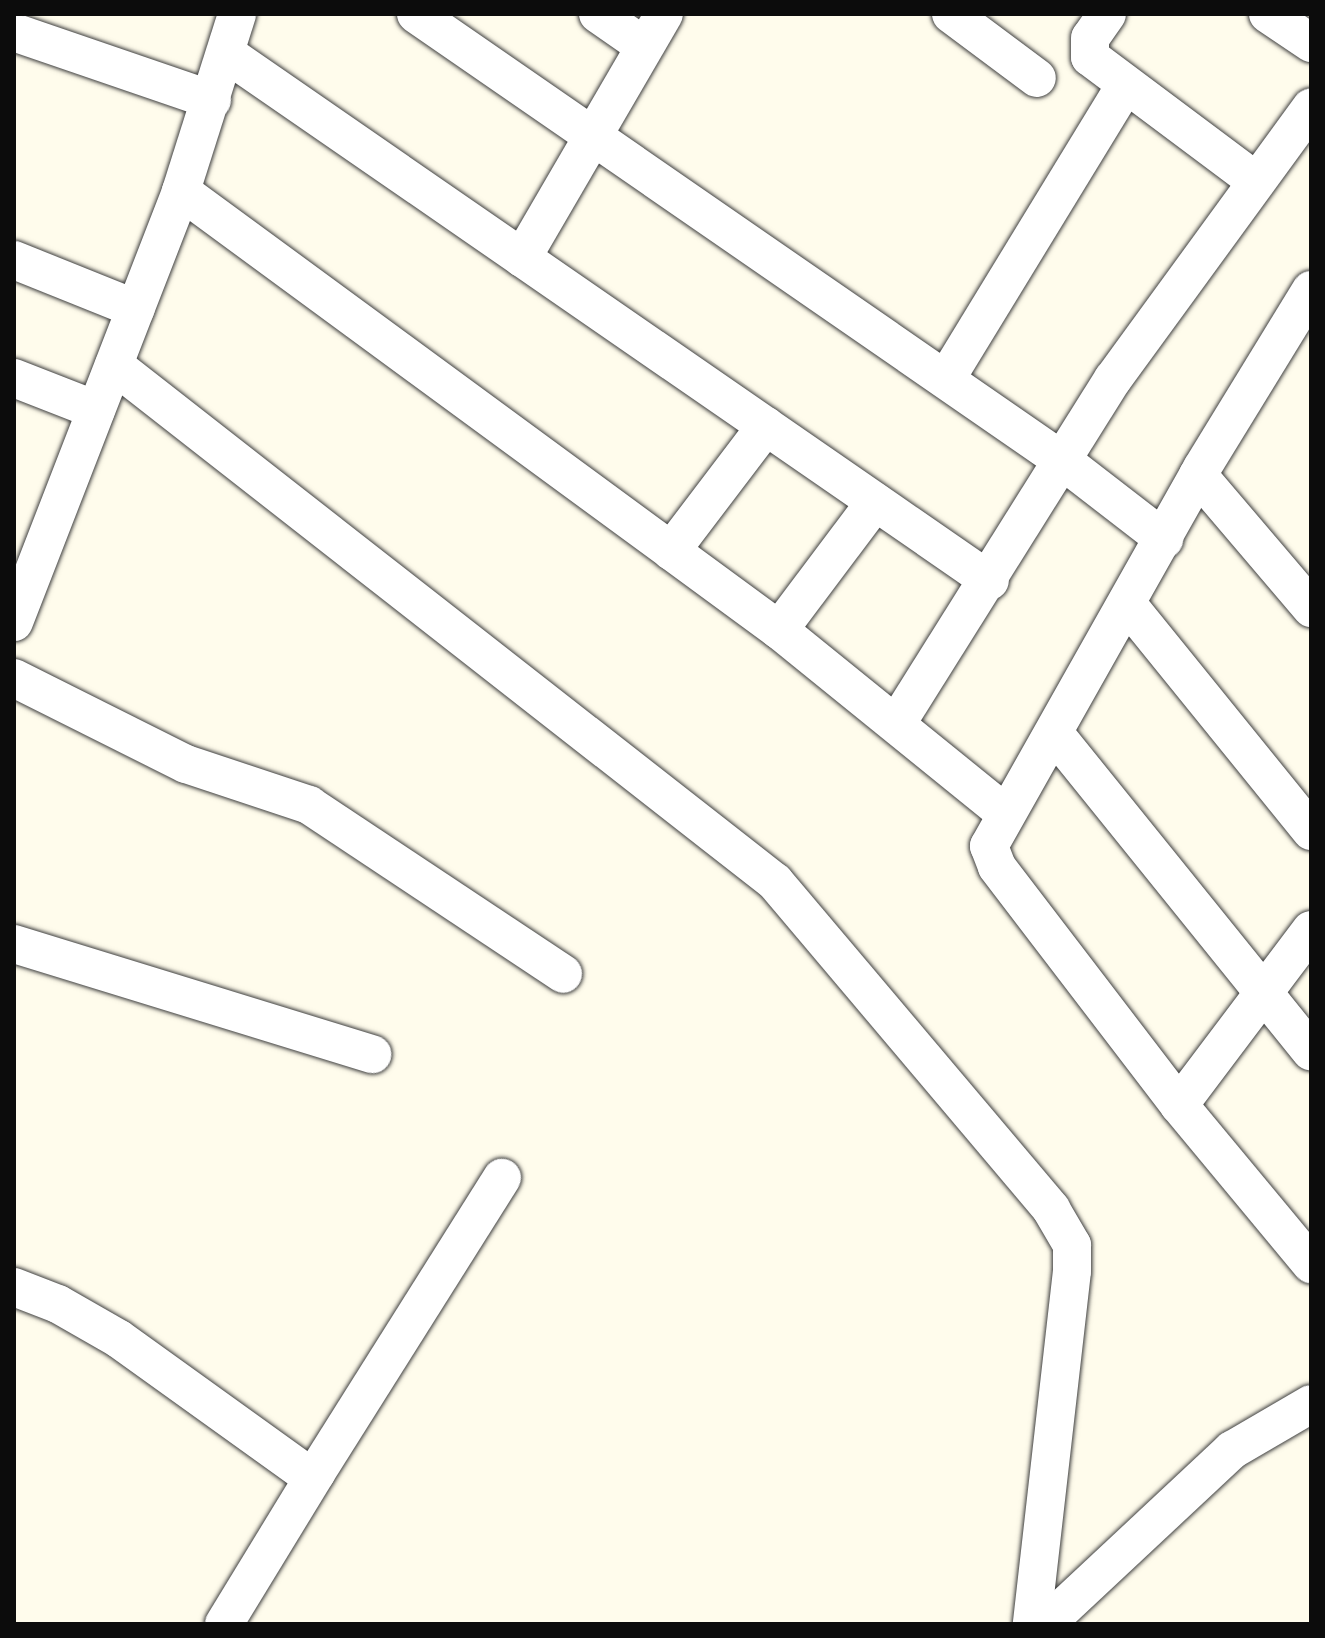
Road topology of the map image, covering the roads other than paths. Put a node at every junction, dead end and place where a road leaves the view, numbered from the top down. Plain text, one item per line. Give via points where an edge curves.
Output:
1 (237, 14) edge
2 (416, 14) edge
3 (598, 14) edge
4 (951, 14) edge
5 (1268, 14) edge
6 (1094, 19) edge
7 (654, 30) edge
8 (19, 34) dead end
9 (1311, 43) edge
10 (227, 54) junction
11 (1037, 78) dead end
12 (1125, 86) junction
13 (212, 100) junction
14 (1311, 107) edge
15 (591, 133) junction
16 (1256, 181) junction
17 (181, 191) junction
18 (522, 258) junction
19 (14, 260) edge
20 (1311, 290) edge
21 (136, 309) junction
22 (114, 365) junction
23 (14, 378) edge
24 (946, 379) junction
25 (96, 410) junction
26 (766, 426) junction
27 (1063, 461) junction
28 (1198, 475) junction
29 (875, 502) junction
30 (1164, 539) junction
31 (671, 551) junction
32 (990, 581) junction
33 (1128, 605) junction
34 (1311, 608) edge
35 (14, 622) edge
36 (779, 630) junction
37 (14, 678) edge
38 (897, 723) junction
39 (1054, 733) junction
40 (1006, 814) junction
41 (1311, 831) edge
42 (1311, 930) edge
43 (14, 944) edge
44 (563, 974) dead end
45 (1264, 992) junction
46 (1311, 1051) edge
47 (372, 1054) dead end
48 (1179, 1105) junction
49 (502, 1178) dead end
50 (1311, 1264) edge
51 (14, 1287) edge
52 (1311, 1404) edge
53 (316, 1473) junction
54 (224, 1624) edge
55 (1032, 1624) edge
56 (1046, 1624) edge

1 - 10 street
2 - 15 street
3 - 7 street
4 - 11 street
5 - 9 street
6 - 12 street via 1090,57
7 - 15 street
8 - 13 street
10 - 13 street
10 - 18 street
12 - 16 street
12 - 24 street
13 - 17 street
14 - 16 street
15 - 18 street
15 - 24 street
16 - 27 street via 1113,379
17 - 21 street
17 - 31 street
18 - 26 street
19 - 21 street
20 - 28 street
21 - 22 street
22 - 25 street
22 - 55 street via 766,874 813,922 1051,1209 1072,1245 1072,1271
23 - 25 street
24 - 27 street
25 - 35 street
26 - 29 street
26 - 31 street
27 - 30 street
27 - 32 street
28 - 30 street
28 - 34 street
29 - 32 street
29 - 36 street
30 - 33 street
31 - 36 street
32 - 38 street
33 - 39 street
33 - 41 street
36 - 38 street
37 - 44 street via 186,764 309,805
38 - 40 street
39 - 40 street
39 - 45 street
40 - 48 street via 993,835 991,856
42 - 45 street
43 - 47 street
45 - 46 street
45 - 48 street
48 - 50 street
49 - 53 street
51 - 53 street via 107,1331 303,1471
52 - 56 street via 1232,1450
53 - 54 street

